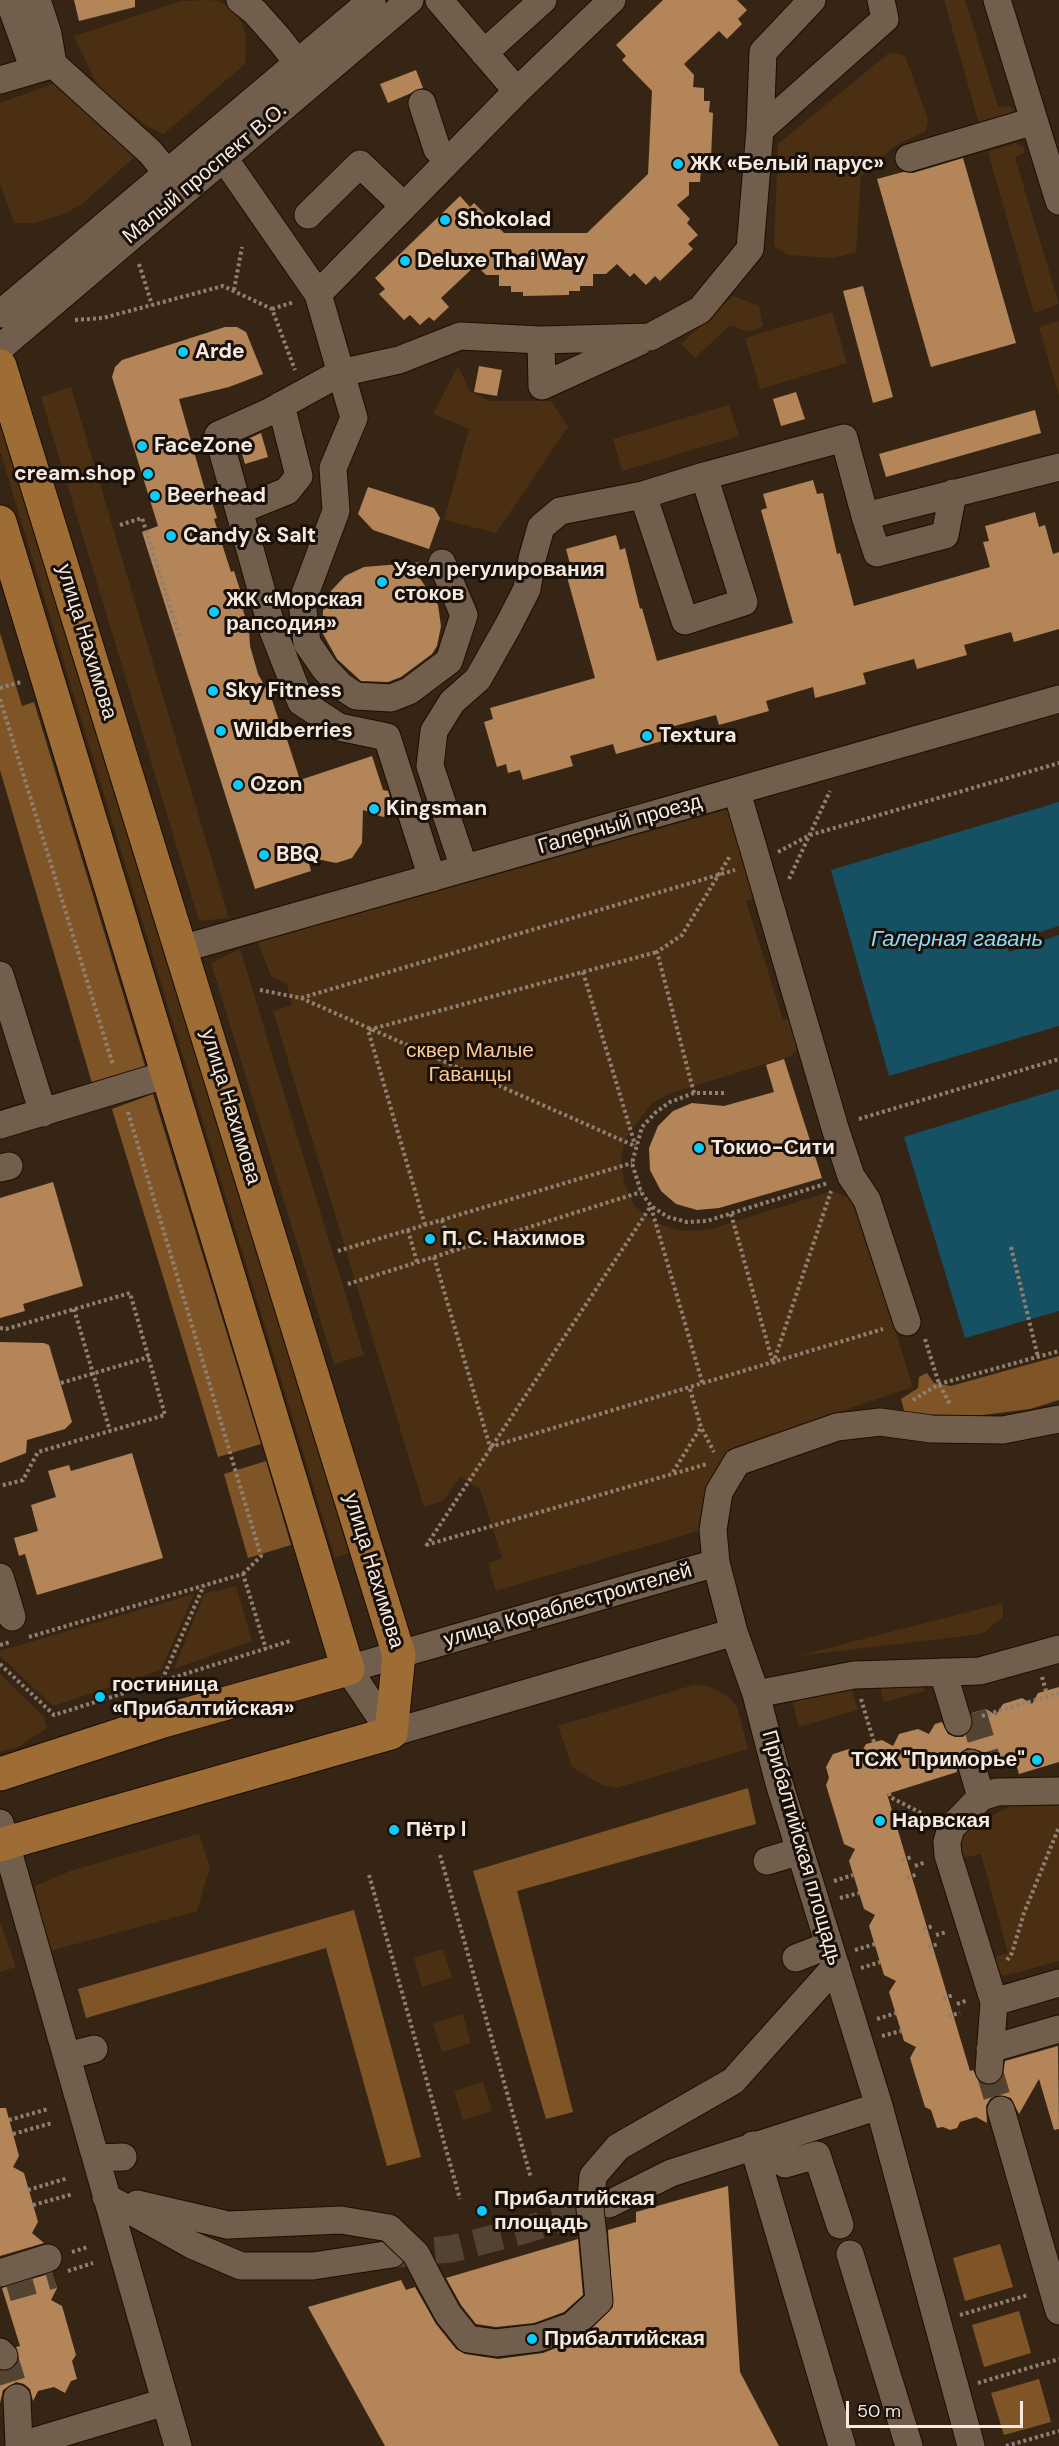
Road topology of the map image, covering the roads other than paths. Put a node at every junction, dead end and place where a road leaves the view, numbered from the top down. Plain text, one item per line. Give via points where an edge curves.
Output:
1 (9, 0) edge
2 (38, 0) edge
3 (240, 0) edge
4 (372, 0) edge
5 (410, 0) edge
6 (440, 0) edge
7 (543, 0) edge
8 (612, 0) edge
9 (812, 0) edge
10 (881, 0) edge
11 (997, 0) edge
12 (484, 53) junction
13 (43, 67) junction
14 (306, 73) junction
15 (0, 80) edge
16 (517, 91) junction
17 (422, 103) dead end
18 (1034, 121) junction
19 (760, 130) junction
20 (217, 148) junction
21 (909, 159) dead end
22 (448, 161) junction
23 (168, 174) junction
24 (1059, 201) edge
25 (404, 207) junction
26 (308, 214) dead end
27 (318, 294) junction
28 (0, 314) edge
29 (650, 337) junction
30 (542, 340) junction
31 (0, 348) edge
32 (0, 366) edge
33 (340, 373) junction
34 (281, 405) junction
35 (1059, 467) edge
36 (704, 476) junction
37 (953, 493) junction
38 (643, 495) junction
39 (240, 510) junction
40 (865, 516) junction
41 (0, 522) edge
42 (442, 563) dead end
43 (376, 697) junction
44 (1059, 699) edge
45 (387, 737) junction
46 (737, 792) junction
47 (464, 868) junction
48 (432, 878) junction
49 (181, 949) junction
50 (0, 975) edge
51 (168, 1074) junction
52 (43, 1113) junction
53 (0, 1125) edge
54 (907, 1322) road end
55 (1059, 1419) edge
56 (716, 1563) junction
57 (0, 1577) edge
58 (15, 1632) road end
59 (734, 1632) junction
60 (1059, 1648) edge
61 (399, 1655) junction
62 (348, 1669) junction
63 (952, 1672) junction
64 (756, 1694) junction
65 (969, 1718) tunnel mouth
66 (392, 1732) junction
67 (980, 1763) tunnel mouth
68 (0, 1774) edge
69 (1059, 1791) edge
70 (989, 1794) junction
71 (2, 1838) edge
72 (800, 1851) junction
73 (767, 1861) dead end
74 (796, 1958) dead end
75 (841, 1959) junction
76 (1059, 1983) edge
77 (993, 1998) junction
78 (1059, 2029) edge
79 (94, 2049) dead end
80 (67, 2056) junction
81 (879, 2106) junction
82 (1001, 2110) tunnel mouth
83 (753, 2145) junction
84 (123, 2157) dead end
85 (96, 2158) junction
86 (106, 2197) junction
87 (609, 2204) tunnel mouth
88 (171, 2212) junction
89 (840, 2225) dead end
90 (192, 2245) junction
91 (393, 2254) tunnel mouth
92 (850, 2254) dead end
93 (56, 2265) road end
94 (2, 2284) edge
95 (1056, 2300) edge
96 (8, 2401) tunnel mouth
97 (165, 2402) junction
98 (19, 2445) edge
99 (178, 2446) edge
100 (842, 2446) edge
101 (909, 2446) edge
102 (971, 2446) edge

1 - 13 street
2 - 13 street via 48,34
3 - 14 street via 255,12
4 - 14 street, Малый проспект В.О.
5 - 14 street, Малый проспект В.О.
6 - 12 street
7 - 12 street
8 - 16 street
9 - 19 street via 763,52
10 - 19 street via 885,19
11 - 18 street
12 - 16 street
13 - 15 street
13 - 23 street via 150,152
14 - 20 street, Малый проспект В.О.
16 - 22 street
17 - 22 street via 437,149
18 - 21 street
18 - 24 street
19 - 29 street via 750,249 700,310
20 - 23 street, Малый проспект В.О.
20 - 27 street
20 - 31 street, Малый проспект В.О.
22 - 25 street
23 - 28 street, Малый проспект В.О.
25 - 26 street via 360,164
25 - 27 street
27 - 33 street
29 - 30 street
29 - 30 street via 542,386
30 - 33 street via 460,336 399,360
32 - 49 main road, улица Нахимова
33 - 34 street
33 - 43 street via 354,418 333,468 336,512 302,602 306,644 341,686 356,696
34 - 39 street via 299,476 287,491
34 - 39 street via 218,435
35 - 37 street
36 - 38 street
36 - 38 street via 744,603 685,621
36 - 40 street via 844,438
37 - 40 street
37 - 40 street via 945,535 877,553
38 - 47 street via 560,512 542,527 528,589 478,679 452,702 434,731 430,766
39 - 45 street via 272,628 301,702 339,726
41 - 51 main road
42 - 43 street via 464,615 449,661 409,691 391,698
43 - 45 street
44 - 46 street, Галерный проезд
45 - 48 street
46 - 47 street, Галерный проезд
46 - 54 street via 835,1128 851,1176 867,1200
47 - 48 street, Галерный проезд
48 - 49 street, Галерный проезд
49 - 61 main road, улица Нахимова
50 - 52 street
51 - 52 street
51 - 62 main road
52 - 53 street
55 - 56 street, улица Кораблестроителей via 1003,1430 858,1423 737,1462 722,1469 713,1530
56 - 59 street, Прибалтийская площадь
56 - 61 street, улица Кораблестроителей
57 - 58 street
59 - 64 street, Прибалтийская площадь
59 - 66 street
60 - 63 street via 980,1671
61 - 62 street, улица Кораблестроителей
61 - 66 main road, улица Нахимова
62 - 66 street
62 - 68 main road, улица Кораблестроителей via 163,1721
63 - 64 street via 854,1676
63 - 65 street
64 - 72 street, Прибалтийская площадь
66 - 71 main road
67 - 70 street
69 - 70 street
70 - 77 street via 951,1828 947,1842 948,1856
71 - 80 street
72 - 73 street
72 - 75 street, Прибалтийская площадь
74 - 75 street
75 - 81 street, Прибалтийская площадь
75 - 88 street, bridge via 733,2081 618,2147 593,2176 590,2209 598,2301 572,2326 538,2338 496,2343 468,2339 448,2314 416,2254 389,2228 341,2220 228,2225
76 - 77 street
77 - 78 street via 990,2060
79 - 80 street
80 - 85 street
81 - 83 street
81 - 102 street, Прибалтийская площадь
82 - 95 street
83 - 87 street via 671,2173
83 - 89 street via 785,2164 817,2155
83 - 100 street
84 - 85 street
85 - 86 street
86 - 88 street
86 - 90 street
86 - 97 street
88 - 90 street
90 - 91 street via 241,2266 313,2266
92 - 101 street
93 - 94 street
96 - 98 street
97 - 98 street
97 - 99 street

